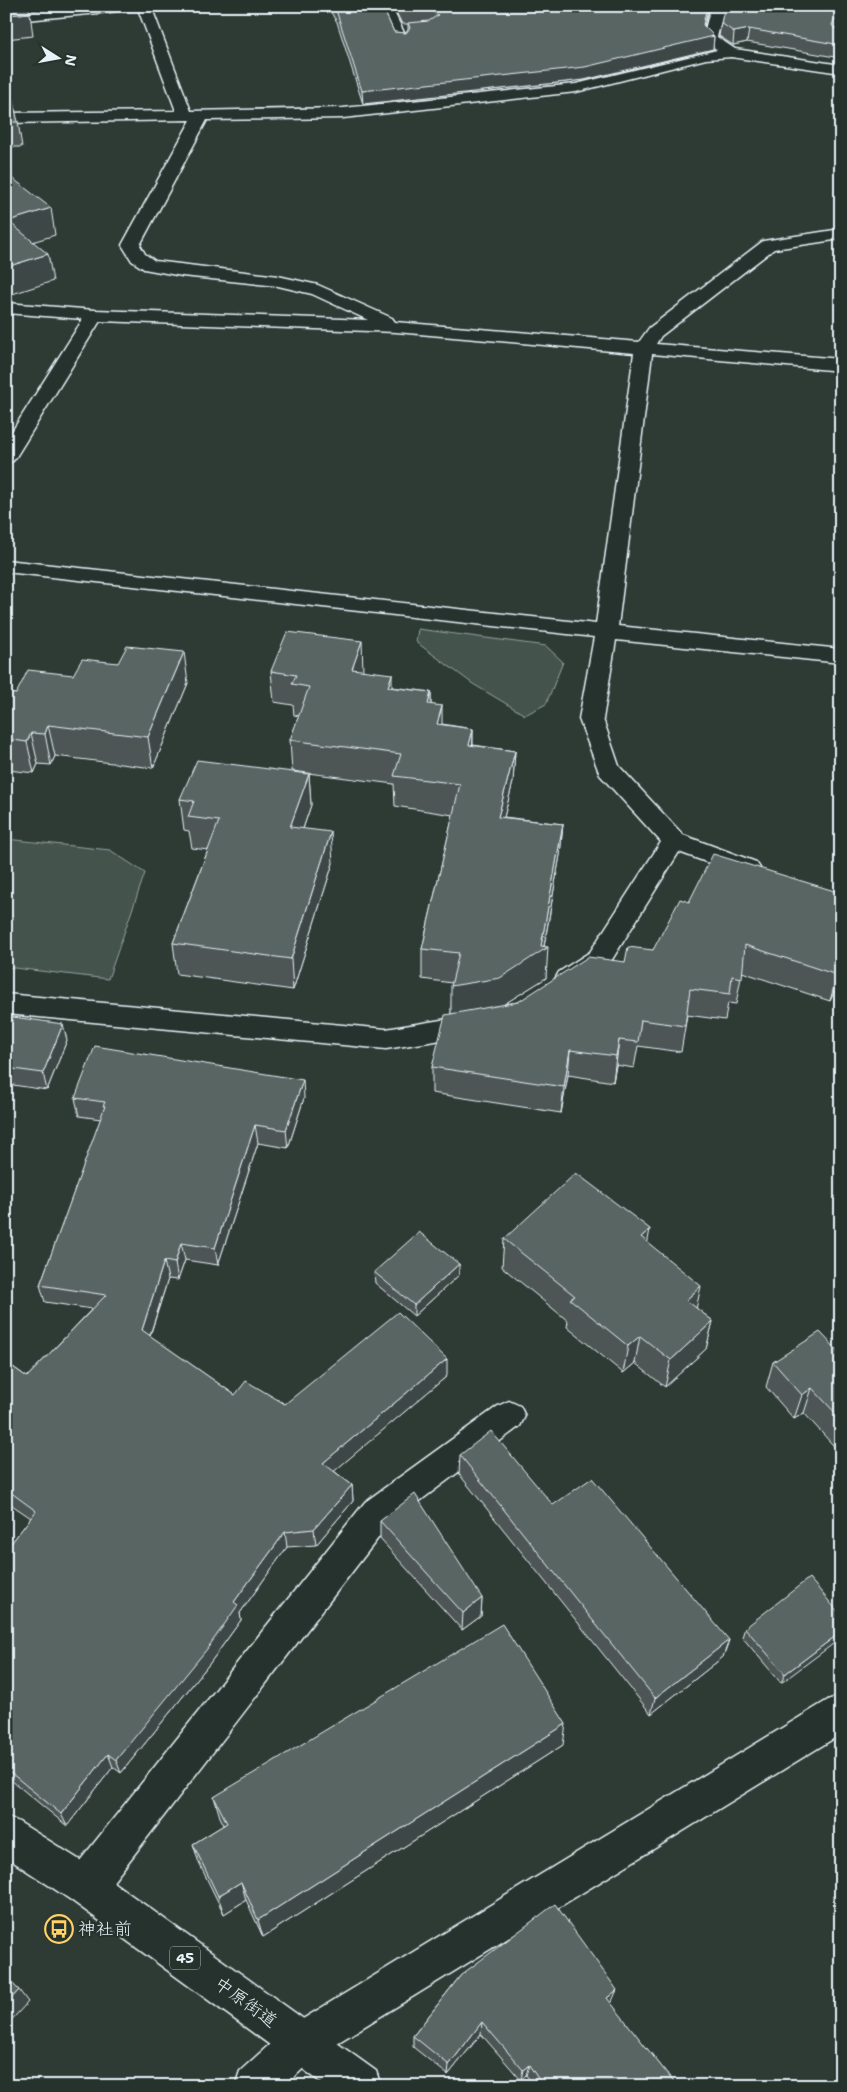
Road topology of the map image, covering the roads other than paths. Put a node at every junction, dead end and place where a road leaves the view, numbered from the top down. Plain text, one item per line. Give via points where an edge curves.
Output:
1 (130, 6) edge
2 (144, 6) edge
3 (384, 6) edge
4 (718, 6) edge
5 (6, 18) edge
6 (412, 30) edge
7 (731, 53) junction
8 (841, 69) edge
9 (193, 115) junction
10 (6, 118) edge
11 (841, 234) edge
12 (6, 308) edge
13 (95, 315) junction
14 (396, 327) junction
15 (644, 348) junction
16 (841, 365) edge
17 (6, 457) edge
18 (6, 566) edge
19 (606, 632) junction
20 (841, 656) edge
21 (674, 841) junction
22 (763, 874) edge
23 (545, 994) edge
24 (6, 1004) edge
25 (506, 1019) edge
26 (509, 1416) dead end
27 (841, 1713) edge
28 (6, 1836) edge
29 (85, 1886) junction
30 (302, 2042) junction
31 (255, 2086) edge
32 (361, 2086) edge

1 - 5 street
2 - 9 street
3 - 6 street via 399,36
4 - 7 street via 710,38
7 - 8 street
7 - 9 street via 706,55 576,88 343,113
9 - 10 street
9 - 14 street via 131,245 138,257 150,265 182,271 278,281 318,290
11 - 15 street via 769,245 655,332
12 - 13 street
13 - 14 street
13 - 17 street
14 - 15 street
15 - 16 street
15 - 19 street
18 - 19 street
19 - 20 street
19 - 21 street via 590,719 608,769
21 - 22 street
21 - 23 street via 599,958
24 - 25 street via 386,1039
26 - 29 street via 377,1513
27 - 30 street
28 - 29 street, 中原街道 / 45
29 - 30 street, 中原街道 / 45
30 - 31 street
30 - 32 street, 中原街道 / 45

